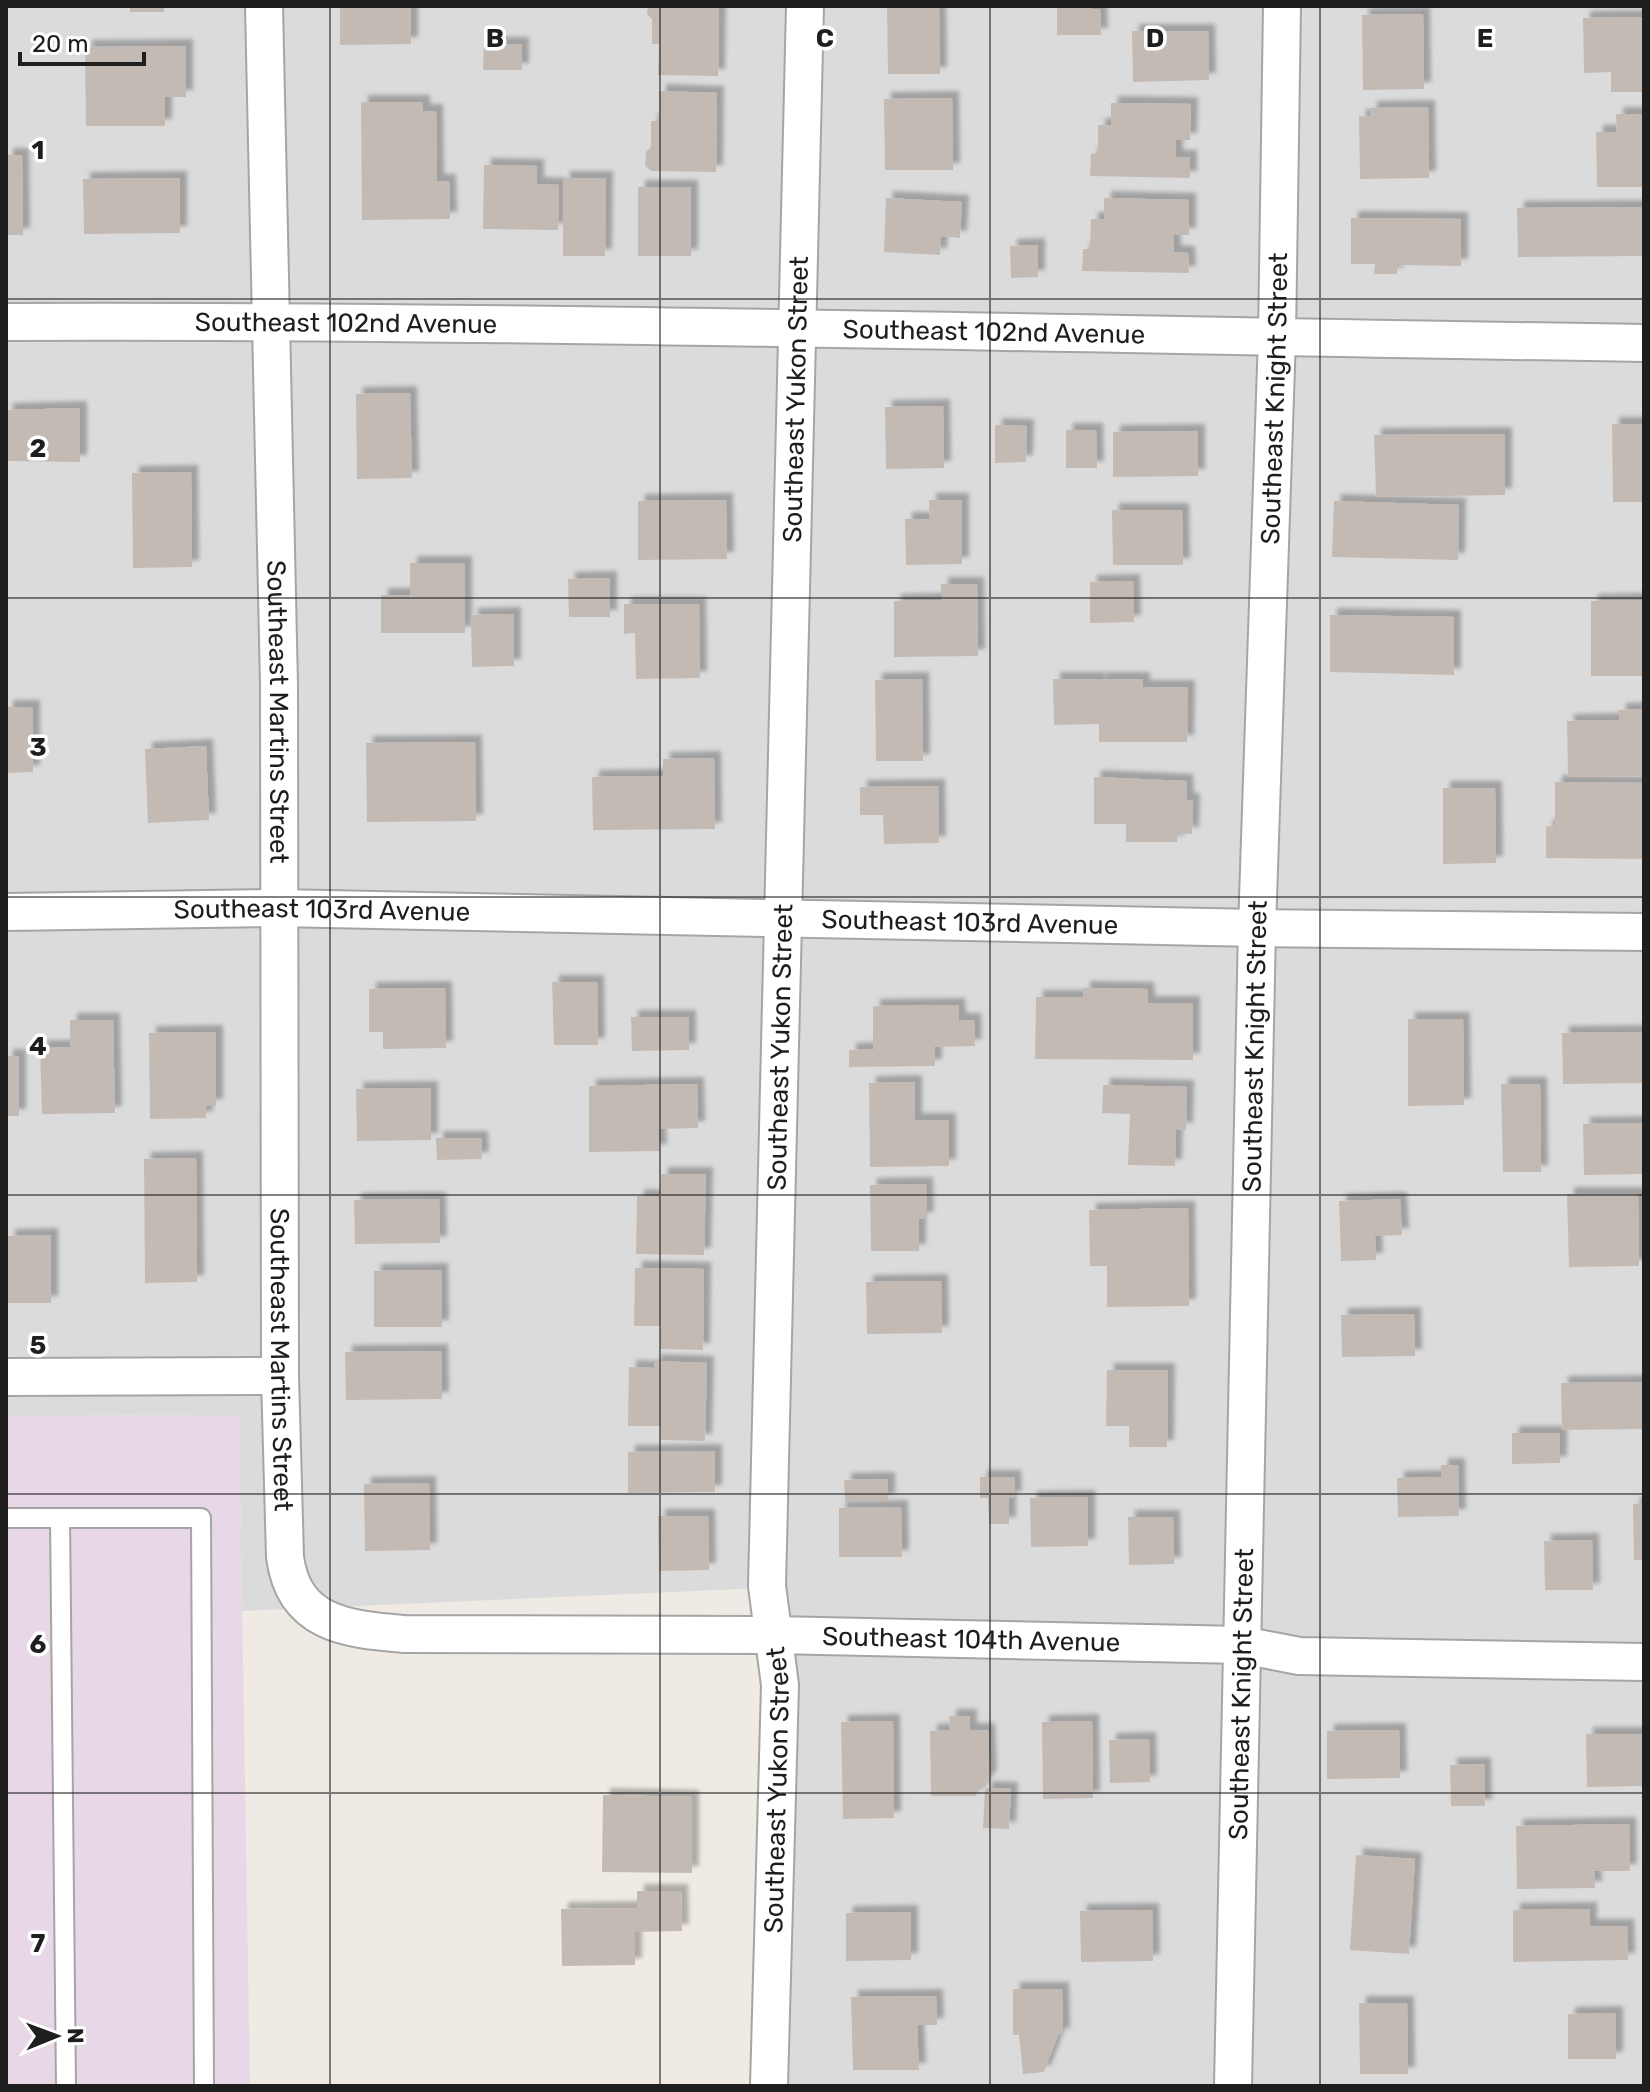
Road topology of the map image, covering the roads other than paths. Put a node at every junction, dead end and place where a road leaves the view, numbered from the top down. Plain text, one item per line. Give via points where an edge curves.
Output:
1 (264, 6) edge
2 (805, 6) edge
3 (1282, 6) edge
4 (269, 321) junction
5 (6, 322) edge
6 (797, 326) junction
7 (1277, 337) junction
8 (1644, 343) edge
9 (278, 908) junction
10 (6, 912) edge
11 (783, 917) junction
12 (1257, 928) junction
13 (1644, 932) edge
14 (280, 1376) junction
15 (6, 1377) edge
16 (6, 1518) edge
17 (60, 1518) junction
18 (305, 1605) joint
19 (774, 1635) junction
20 (1242, 1645) junction
21 (1644, 1662) edge
22 (66, 2086) edge
23 (204, 2086) edge
24 (769, 2086) edge
25 (1233, 2086) edge

1 - 4 street, Southeast Martins Street
2 - 6 street, Southeast Yukon Street
3 - 7 street, Southeast Knight Street
4 - 5 street, Southeast 102nd Avenue
4 - 6 street, Southeast 102nd Avenue
4 - 9 street, Southeast Martins Street via 279,685
6 - 7 street, Southeast 102nd Avenue
6 - 11 street, Southeast Yukon Street
7 - 8 street, Southeast 102nd Avenue
7 - 12 street, Southeast Knight Street
9 - 10 street, Southeast 103rd Avenue
9 - 11 street, Southeast 103rd Avenue
9 - 14 street, Southeast Martins Street
11 - 12 street, Southeast 103rd Avenue
11 - 19 street, Southeast Yukon Street via 767,1586
12 - 13 street, Southeast 103rd Avenue
12 - 20 street, Southeast Knight Street
14 - 15 street
14 - 18 street, Southeast Martins Street via 285,1557 294,1592
16 - 17 lane
17 - 22 lane
17 - 23 lane via 201,1518
18 - 19 street, Southeast 104th Avenue via 328,1620 404,1634
19 - 20 street, Southeast 104th Avenue
19 - 24 street, Southeast Yukon Street via 780,1685
20 - 21 street, Southeast 104th Avenue via 1299,1656
20 - 25 street, Southeast Knight Street

